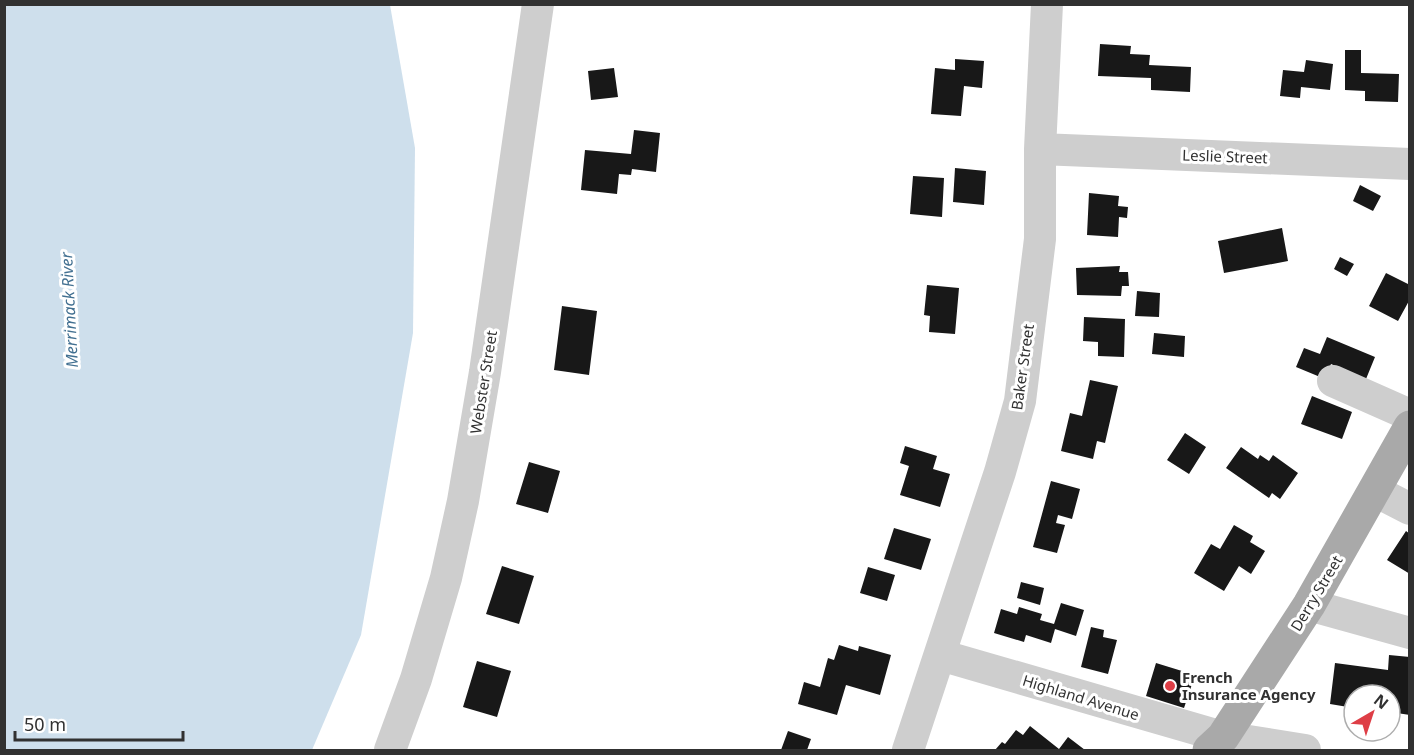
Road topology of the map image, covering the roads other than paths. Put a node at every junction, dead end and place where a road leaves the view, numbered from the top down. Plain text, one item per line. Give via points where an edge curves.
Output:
1 (538, 4) edge
2 (1047, 4) edge
3 (1040, 149) junction
4 (1410, 164) edge
5 (1334, 381) dead end
6 (1410, 415) edge
7 (1410, 427) edge
8 (1375, 491) junction
9 (1410, 509) edge
10 (1309, 605) junction
11 (1410, 633) edge
12 (940, 655) junction
13 (1220, 746) edge
14 (390, 750) edge
15 (908, 750) edge
16 (1305, 750) edge

1 - 14 street, Webster Street via 463,501 446,578
2 - 3 street, Baker Street
3 - 4 street, Leslie Street
3 - 12 street, Baker Street via 1040,239 1020,401
5 - 6 street
7 - 8 main road, Derry Street
8 - 9 street
8 - 10 main road, Derry Street
10 - 11 street
10 - 13 main road, Derry Street
12 - 13 street, Highland Avenue
12 - 15 street, Baker Street
13 - 16 street, Highland Avenue

